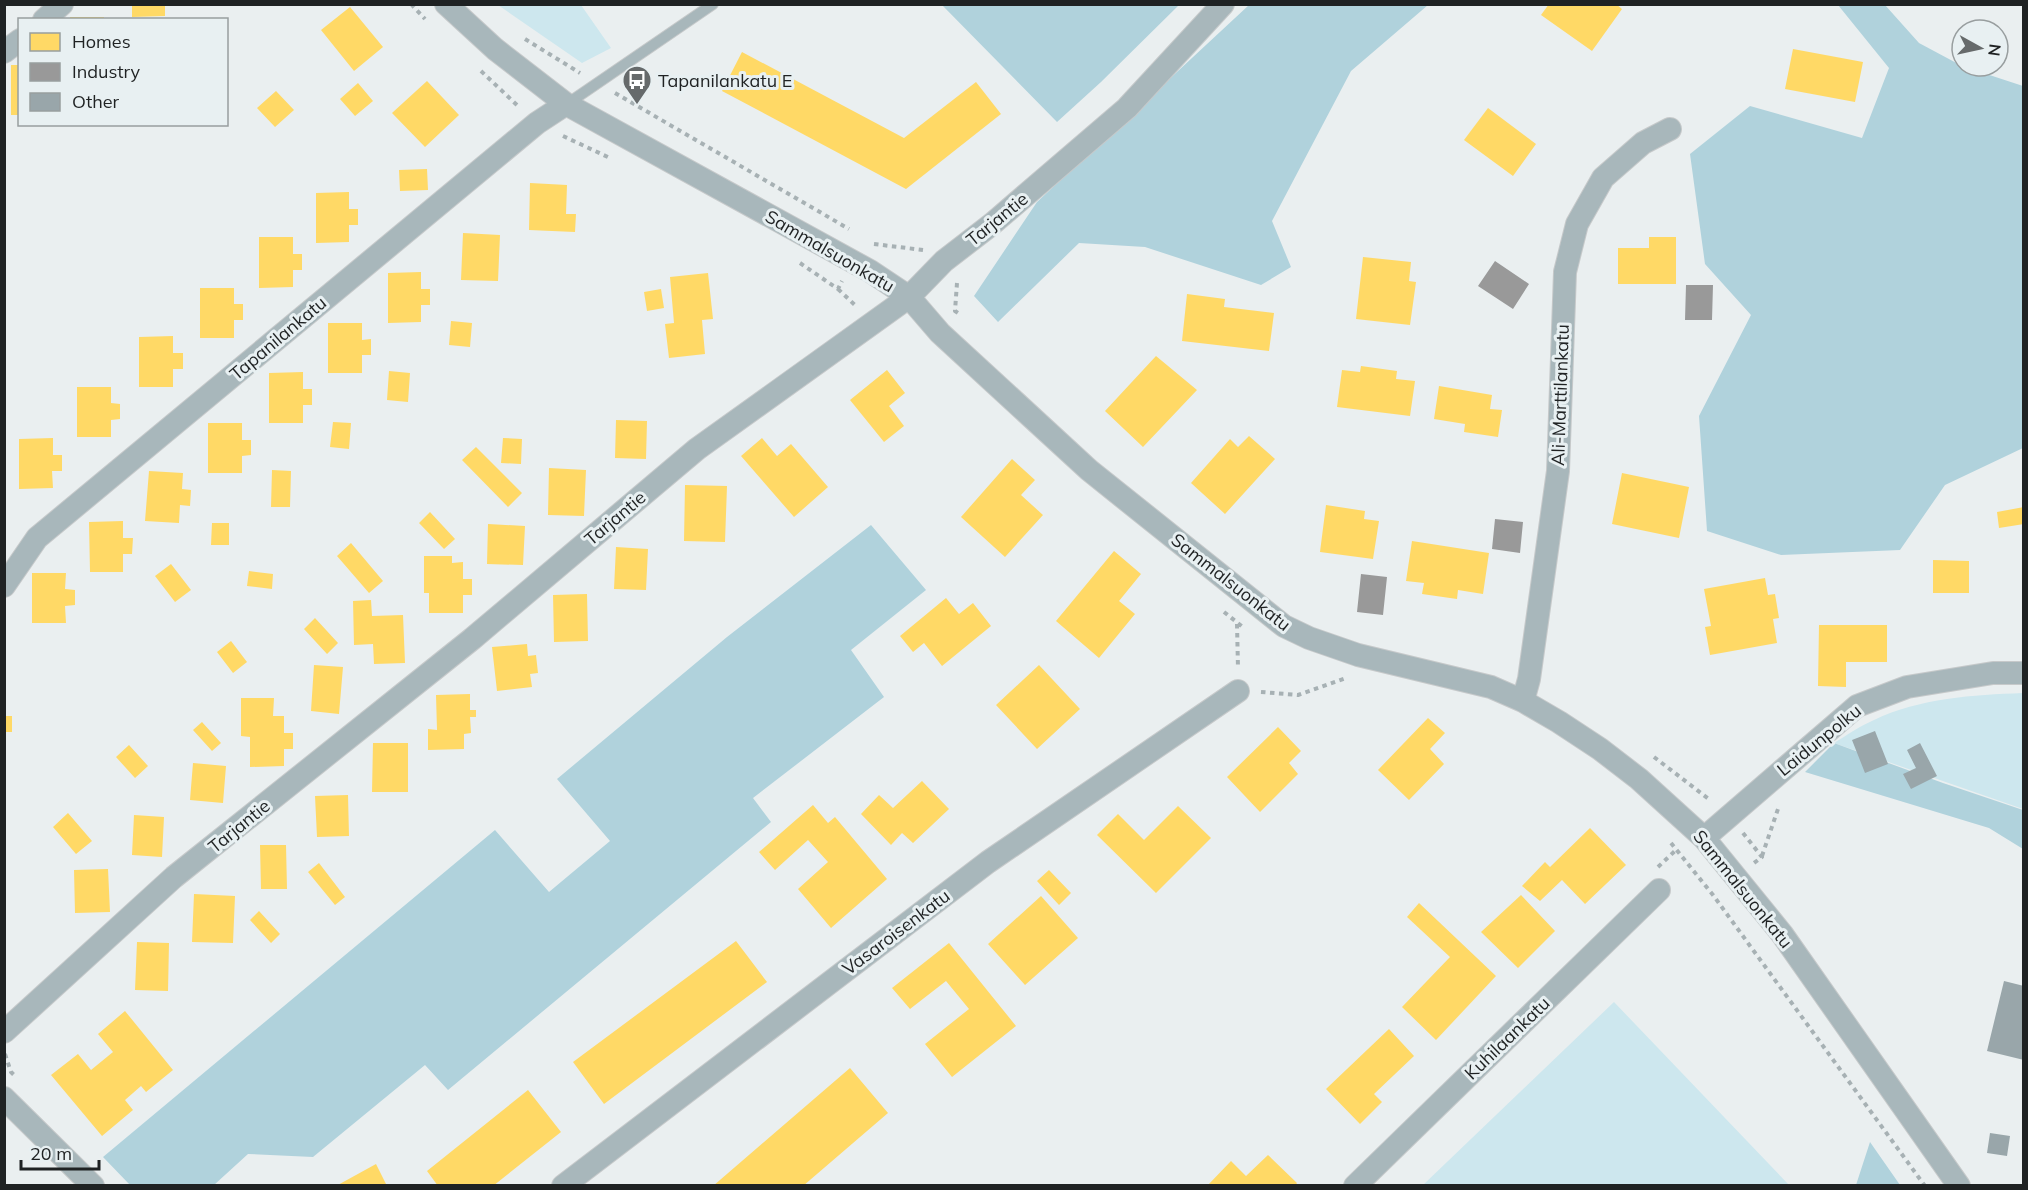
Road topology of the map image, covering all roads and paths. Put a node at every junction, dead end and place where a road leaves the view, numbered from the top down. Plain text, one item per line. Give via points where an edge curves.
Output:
1 (62, 4) edge
2 (446, 4) edge
3 (712, 4) edge
4 (1223, 4) edge
5 (46, 18) edge
6 (522, 36) dead end
7 (18, 42) edge
8 (4, 52) edge
9 (597, 83) junction
10 (567, 104) junction
11 (1670, 129) dead end
12 (854, 232) dead end
13 (865, 238) dead end
14 (944, 261) junction
15 (909, 297) junction
16 (963, 319) dead end
17 (4, 586) edge
18 (1237, 624) dead end
19 (2024, 672) edge
20 (1238, 691) joint
21 (1523, 701) junction
22 (1647, 752) dead end
23 (1780, 805) dead end
24 (1729, 816) junction
25 (1704, 838) junction
26 (1762, 857) junction
27 (1735, 878) junction
28 (1659, 890) dead end
29 (4, 1032) edge
30 (4, 1098) edge
31 (93, 1185) edge
32 (563, 1185) edge
33 (1355, 1185) edge
34 (1925, 1185) edge
35 (1959, 1185) edge

1 - 5 street
2 - 10 street, Sammalsuonkatu via 495,49
3 - 9 lane
4 - 14 street, Tarjantie via 1127,108
6 - 9 path
7 - 8 street
9 - 10 lane
9 - 12 path
10 - 15 street, Sammalsuonkatu via 870,271
10 - 17 street, Tapanilankatu via 537,123 37,538
11 - 21 street, Ali-Marttilankatu via 1643,143 1603,178 1577,224 1565,272 1558,471
13 - 14 path via 874,244 925,250
14 - 15 street, Tarjantie
14 - 16 path via 957,279 955,311
15 - 21 street, Sammalsuonkatu via 940,333 1089,470 1284,626 1358,655 1491,687
15 - 29 street, Tarjantie via 697,449 472,639 174,877
18 - 20 path
19 - 24 street, Laidunpolku via 1907,687 1857,706
20 - 32 street, Vasaroisenkatu via 988,862
21 - 25 street, Sammalsuonkatu via 1600,748
22 - 24 path
23 - 26 path
24 - 25 street, Laidunpolku
24 - 26 path
25 - 27 street, Sammalsuonkatu
26 - 27 path
27 - 34 path via 1713,895
27 - 35 street, Sammalsuonkatu via 1782,934
28 - 33 street, Kuhilaankatu
30 - 31 street

